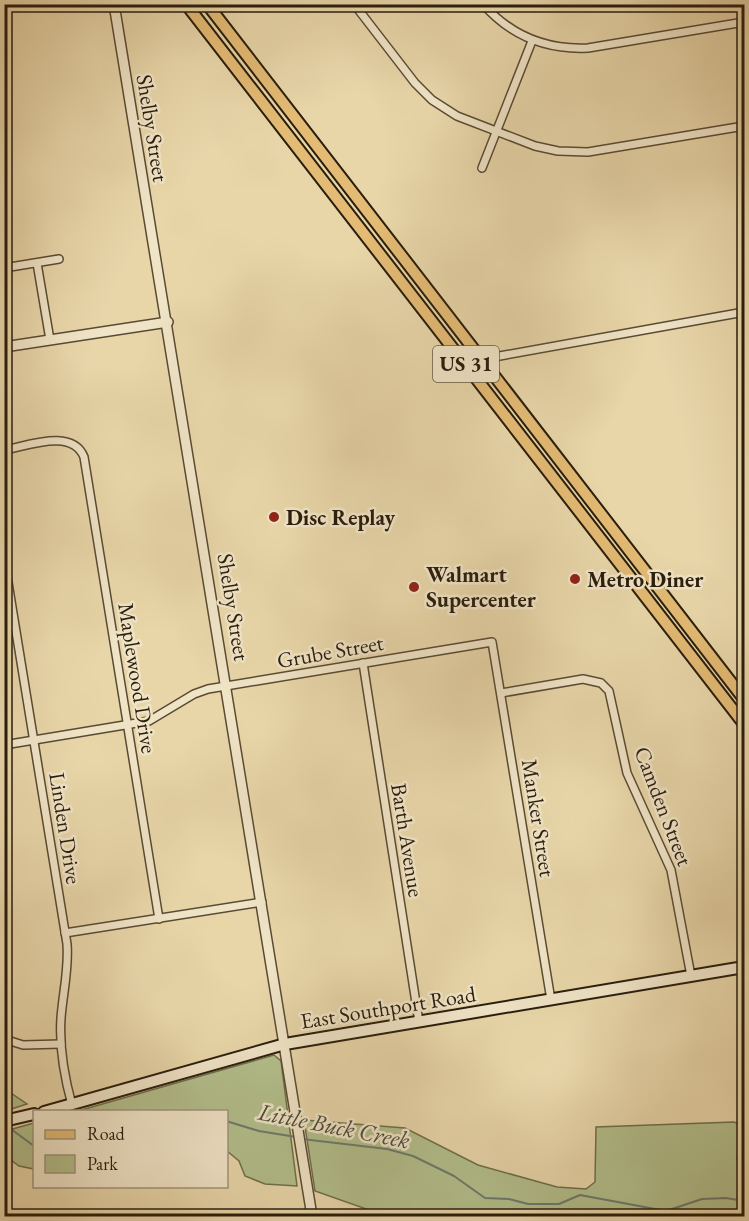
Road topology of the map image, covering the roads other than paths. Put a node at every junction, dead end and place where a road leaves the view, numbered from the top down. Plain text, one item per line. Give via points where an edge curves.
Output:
1 (114, 4) edge
2 (186, 4) edge
3 (207, 4) edge
4 (354, 4) edge
5 (483, 4) edge
6 (743, 4) edge
7 (744, 12) edge
8 (744, 22) edge
9 (532, 41) junction
10 (744, 126) edge
11 (497, 131) junction
12 (482, 168) dead end
13 (59, 259) dead end
14 (37, 263) junction
15 (4, 268) edge
16 (744, 312) edge
17 (168, 322) junction
18 (50, 340) junction
19 (4, 347) edge
20 (483, 358) junction
21 (467, 366) junction
22 (4, 450) edge
23 (4, 558) edge
24 (492, 642) joint
25 (363, 663) junction
26 (227, 687) junction
27 (501, 693) junction
28 (744, 699) edge
29 (127, 724) junction
30 (744, 724) edge
31 (34, 740) junction
32 (4, 744) edge
33 (262, 902) junction
34 (159, 919) junction
35 (65, 933) junction
36 (744, 967) edge
37 (691, 976) junction
38 (551, 1000) junction
39 (419, 1022) junction
40 (4, 1039) edge
41 (60, 1044) junction
42 (285, 1044) junction
43 (72, 1104) junction
44 (51, 1110) edge
45 (33, 1114) edge
46 (9, 1120) edge
47 (312, 1216) edge

1 - 17 street, Shelby Street
2 - 21 main road, US 31
3 - 20 main road, US 31
4 - 11 street via 425,94 452,113
5 - 9 street via 506,26
6 - 7 street
8 - 9 street via 588,48 561,48
9 - 11 street
10 - 11 street via 582,152 547,149
11 - 12 street
13 - 14 street
14 - 15 street
14 - 18 street
16 - 20 street
17 - 18 street
17 - 26 street, Shelby Street
18 - 19 street
20 - 21 street
20 - 28 main road, US 31
21 - 30 main road, US 31
22 - 29 street, Maplewood Drive via 61,440 76,445 84,457
23 - 31 street, Linden Drive
24 - 25 street, Grube Street
24 - 27 street, Manker Street
25 - 26 street, Grube Street
25 - 39 street, Barth Avenue
26 - 29 street, Grube Street via 199,692 158,718
26 - 33 street, Shelby Street
27 - 37 street, Camden Street via 583,678 601,683 609,691 627,773 671,870
27 - 38 street, Manker Street
29 - 31 street, Grube Street
29 - 34 street, Maplewood Drive
31 - 32 street, Grube Street
31 - 35 street, Linden Drive
33 - 34 street
33 - 42 street, Shelby Street
34 - 35 street
35 - 41 street, Linden Drive via 68,965
36 - 37 main road, East Southport Road
37 - 38 main road, East Southport Road
38 - 39 main road, East Southport Road
39 - 42 main road, East Southport Road
40 - 41 street via 23,1045
41 - 43 street, Linden Drive
42 - 43 main road, East Southport Road
42 - 47 street, Shelby Street
43 - 44 main road, East Southport Road
45 - 46 main road

